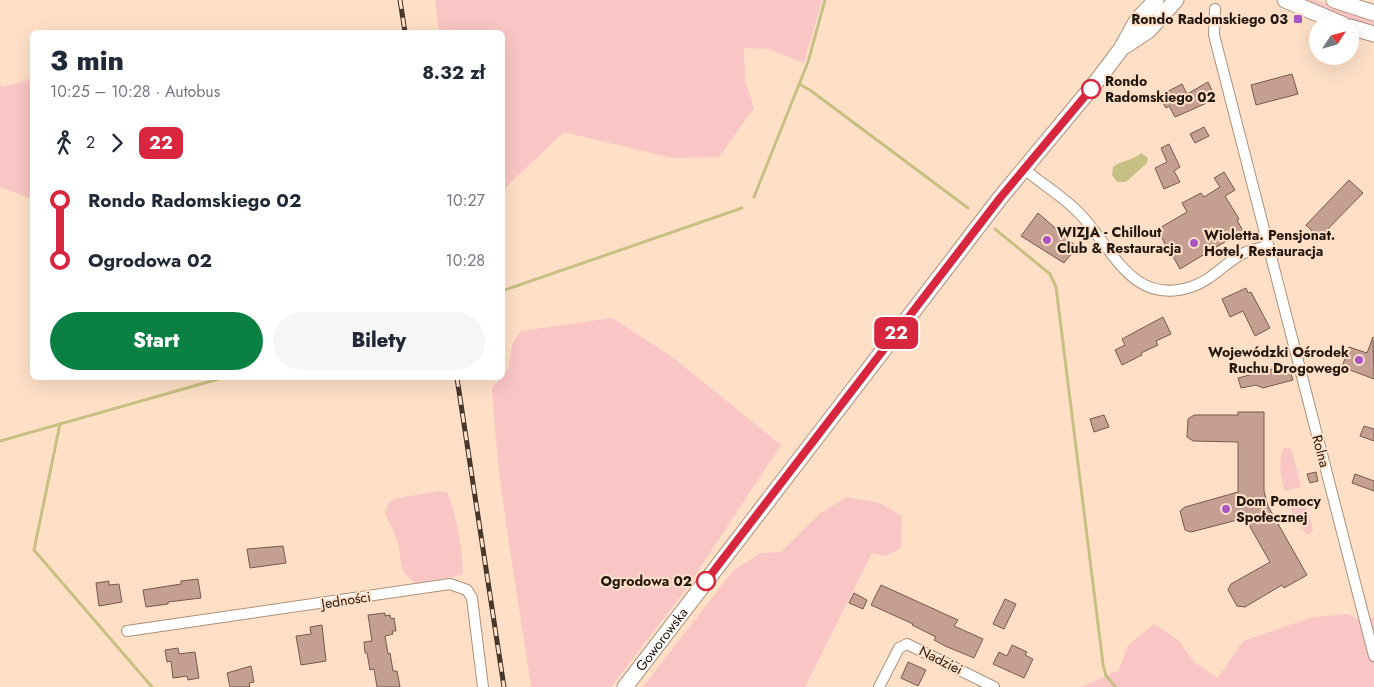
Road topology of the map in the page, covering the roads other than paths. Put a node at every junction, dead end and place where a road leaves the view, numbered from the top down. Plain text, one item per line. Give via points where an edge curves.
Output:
1 (1156, 0) edge
2 (1176, 0) edge
3 (1286, 0) edge
4 (1334, 0) edge
5 (1215, 9) dead end
6 (1374, 12) edge
7 (1321, 15) edge
8 (1359, 29) edge
9 (1374, 34) edge
10 (1121, 49) junction
11 (1024, 169) junction
12 (1268, 246) junction
13 (127, 631) dead end
14 (1374, 656) edge
15 (483, 687) edge
16 (625, 687) edge
17 (879, 687) edge
18 (994, 687) edge

1 - 10 main road, Goworowska via 1137,20
2 - 10 main road, Goworowska via 1148,31
3 - 7 main road
4 - 6 main road
5 - 12 street, Rolna via 1214,35
8 - 9 main road
10 - 11 main road, Goworowska
11 - 12 street via 1076,210 1125,272 1149,286 1168,290 1191,287 1248,251
11 - 16 main road, Goworowska
12 - 14 street, Rolna
13 - 15 street, Jedności via 450,584 467,590 472,598
17 - 18 street, Nadziei via 899,648 907,644

